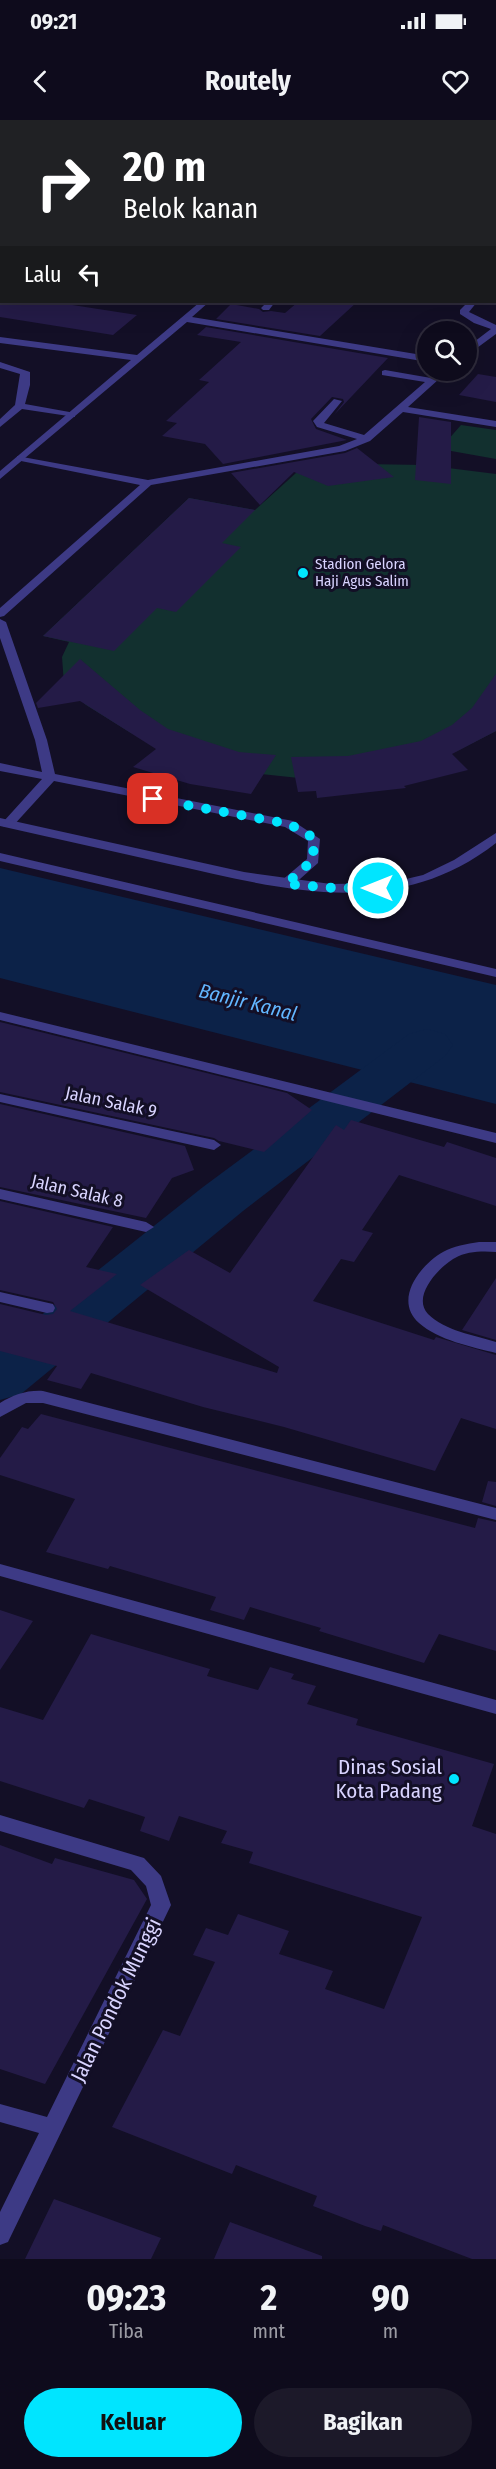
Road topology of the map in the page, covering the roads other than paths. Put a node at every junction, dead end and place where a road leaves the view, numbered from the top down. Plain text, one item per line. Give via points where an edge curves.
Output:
1 (204, 303) edge
2 (472, 303) edge
3 (186, 319) junction
4 (496, 329) edge
5 (0, 340) edge
6 (477, 344) edge
7 (417, 357) edge
8 (140, 358) junction
9 (0, 365) edge
10 (385, 373) dead end
11 (417, 378) edge
12 (434, 381) edge
13 (338, 401) dead end
14 (20, 406) junction
15 (403, 409) junction
16 (72, 415) junction
17 (0, 424) edge
18 (496, 424) edge
19 (366, 439) junction
20 (21, 458) junction
21 (2, 472) edge
22 (148, 483) junction
23 (0, 614) edge
24 (0, 622) edge
25 (0, 767) edge
26 (50, 778) junction
27 (4, 823) edge
28 (496, 837) edge
29 (0, 857) edge
30 (286, 884) junction
31 (496, 973) edge
32 (0, 1016) edge
33 (0, 1098) edge
34 (496, 1138) edge
35 (214, 1145) dead end
36 (0, 1194) edge
37 (146, 1227) dead end
38 (496, 1247) edge
39 (0, 1297) edge
40 (47, 1308) dead end
41 (496, 1347) edge
42 (4, 1408) edge
43 (496, 1514) edge
44 (0, 1570) edge
45 (496, 1707) edge
46 (0, 1823) edge
47 (0, 2113) edge
48 (53, 2128) junction
49 (0, 2235) edge

1 - 3 street
2 - 4 street via 464,312
3 - 7 street
3 - 8 street
4 - 6 street
5 - 8 street
8 - 16 street
9 - 14 street via 25,372
10 - 11 street
12 - 15 street
13 - 19 street via 320,416 320,425
14 - 16 street
14 - 17 street
15 - 18 street
15 - 19 street
16 - 20 street
19 - 22 street via 341,449
20 - 21 street
20 - 22 street
22 - 23 street
24 - 26 street via 41,740
25 - 26 street
26 - 27 street
26 - 30 street via 289,824 314,838 313,860
27 - 30 street
28 - 30 street via 466,861 418,881 378,888
29 - 31 street
32 - 34 street
33 - 35 street, Jalan Salak 9
36 - 37 street, Jalan Salak 8
38 - 41 street via 452,1253 425,1276 416,1296 416,1307 426,1320
39 - 40 street
42 - 43 street via 26,1397 43,1397
44 - 45 street
46 - 48 street, Jalan Pondok Munggi via 137,1863 151,1876 160,1896 158,1915
47 - 48 street
48 - 49 street, Jalan Pondok Munggi

